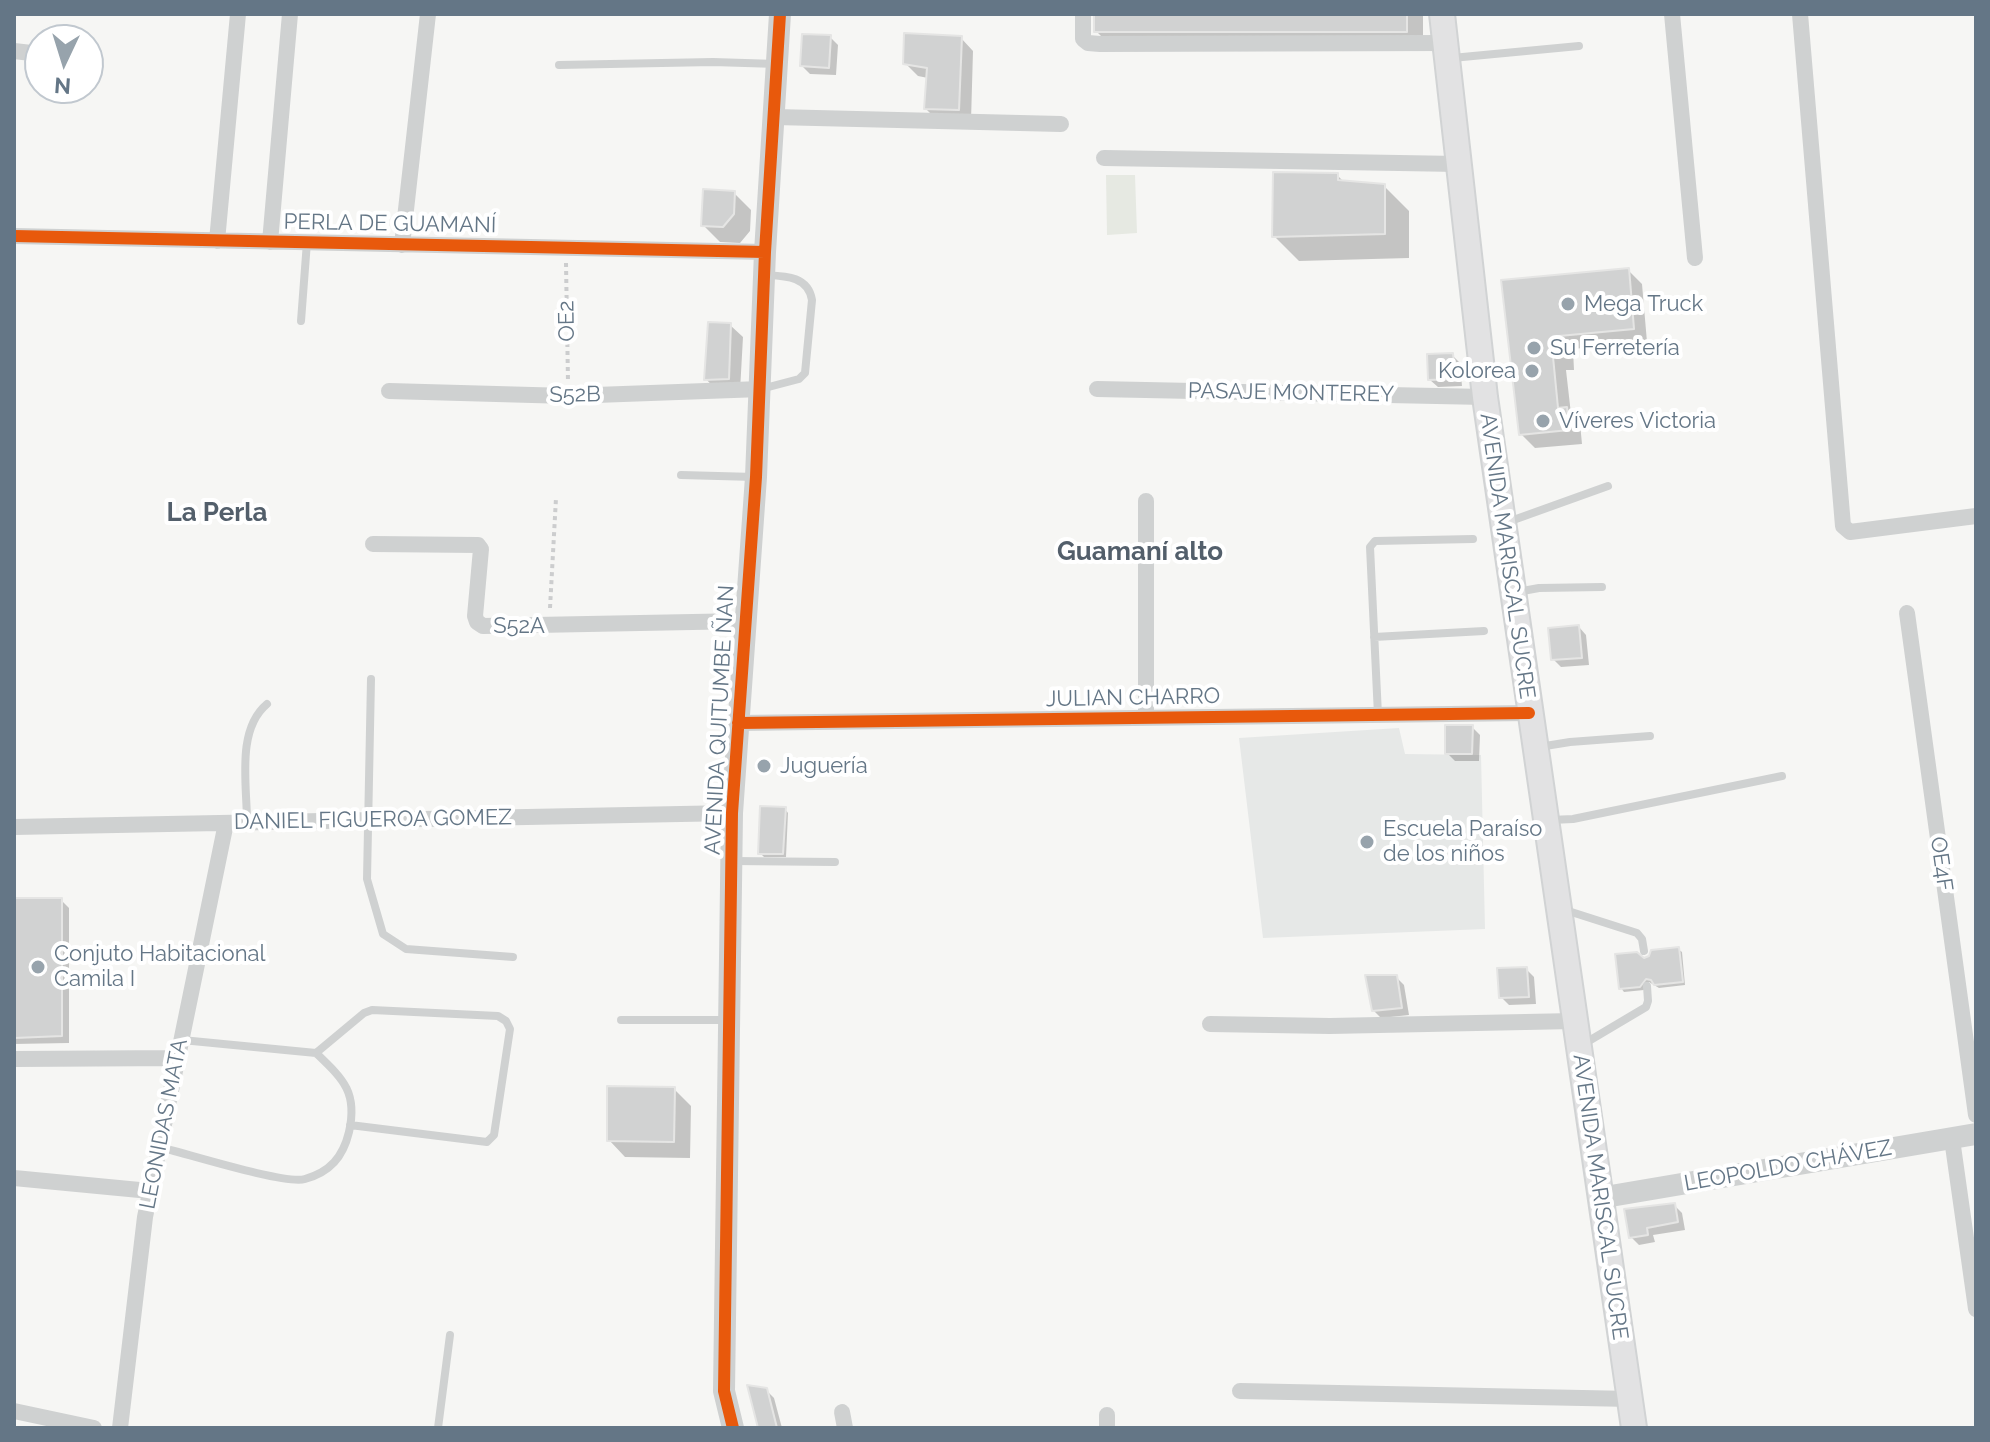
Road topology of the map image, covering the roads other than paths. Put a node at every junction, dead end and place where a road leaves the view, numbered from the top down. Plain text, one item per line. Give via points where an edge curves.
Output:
1 (238, 14) edge
2 (290, 14) edge
3 (428, 14) edge
4 (780, 14) edge
5 (1083, 14) edge
6 (1442, 14) edge
7 (1672, 14) edge
8 (1800, 14) edge
9 (1579, 46) dead end
10 (1446, 51) junction
11 (778, 64) junction
12 (559, 65) dead end
13 (775, 117) junction
14 (1061, 124) dead end
15 (1104, 158) dead end
16 (1458, 164) junction
17 (14, 236) edge
18 (217, 241) junction
19 (270, 242) junction
20 (307, 242) junction
21 (402, 245) junction
22 (765, 252) junction
23 (1695, 258) dead end
24 (765, 275) junction
25 (301, 321) dead end
26 (761, 389) junction
27 (1097, 389) dead end
28 (389, 391) dead end
29 (1485, 397) junction
30 (681, 475) dead end
31 (756, 477) junction
32 (1608, 486) dead end
33 (1146, 501) dead end
34 (1976, 516) edge
35 (1504, 523) junction
36 (1473, 539) dead end
37 (373, 544) dead end
38 (1602, 587) dead end
39 (1512, 593) junction
40 (1907, 613) dead end
41 (745, 621) junction
42 (1484, 631) dead end
43 (1374, 637) junction
44 (371, 679) dead end
45 (267, 704) dead end
46 (1529, 713) junction
47 (1378, 715) junction
48 (1146, 718) junction
49 (738, 723) junction
50 (1650, 736) dead end
51 (1535, 748) junction
52 (1782, 776) dead end
53 (732, 813) junction
54 (366, 821) junction
55 (1546, 821) junction
56 (226, 823) junction
57 (247, 823) junction
58 (14, 827) edge
59 (732, 861) junction
60 (835, 862) dead end
61 (1558, 908) junction
62 (1644, 951) dead end
63 (513, 957) dead end
64 (1647, 986) dead end
65 (621, 1020) dead end
66 (729, 1020) junction
67 (1574, 1021) junction
68 (1210, 1024) dead end
69 (181, 1040) junction
70 (1578, 1048) junction
71 (316, 1053) junction
72 (178, 1058) junction
73 (14, 1059) edge
74 (1976, 1115) edge
75 (350, 1125) junction
76 (1976, 1134) edge
77 (1952, 1139) junction
78 (159, 1147) junction
79 (14, 1178) edge
80 (150, 1191) junction
81 (1599, 1198) junction
82 (1976, 1309) edge
83 (450, 1335) dead end
84 (1240, 1391) dead end
85 (1631, 1399) junction
86 (14, 1411) edge
87 (94, 1428) edge
88 (120, 1428) edge
89 (438, 1428) edge
90 (733, 1428) edge
91 (1634, 1428) edge

1 - 18 street
2 - 19 street
3 - 21 street
4 - 11 street, AVENIDA QUITUMBE ÑAN
5 - 10 street via 1083,39 1088,43
6 - 10 main road, AVENIDA MARISCAL SUCRE
7 - 23 street
8 - 34 street via 1843,526 1850,532
9 - 10 lane
10 - 16 main road, AVENIDA MARISCAL SUCRE
11 - 12 lane
11 - 13 street, AVENIDA QUITUMBE ÑAN
13 - 14 street
13 - 22 street, AVENIDA QUITUMBE ÑAN
15 - 16 street
16 - 29 main road, AVENIDA MARISCAL SUCRE
17 - 18 street, PERLA DE GUAMANÍ
18 - 19 street, PERLA DE GUAMANÍ
19 - 20 street, PERLA DE GUAMANÍ
20 - 21 street, PERLA DE GUAMANÍ
20 - 25 lane
21 - 22 street, PERLA DE GUAMANÍ
22 - 24 street, AVENIDA QUITUMBE ÑAN
24 - 26 street, AVENIDA QUITUMBE ÑAN
24 - 26 lane via 802,281 812,300 805,373
26 - 28 street, S52B via 568,396
26 - 31 street, AVENIDA QUITUMBE ÑAN
27 - 29 street, PASAJE MONTEREY
29 - 35 main road, AVENIDA MARISCAL SUCRE
30 - 31 lane
31 - 41 street, AVENIDA QUITUMBE ÑAN
32 - 35 lane
33 - 48 street
35 - 39 main road, AVENIDA MARISCAL SUCRE
36 - 43 lane via 1375,541 1370,547
37 - 41 street, S52A via 478,545 475,616 483,626
38 - 39 lane
39 - 46 main road, AVENIDA MARISCAL SUCRE
40 - 74 street, OE4F
41 - 49 street, AVENIDA QUITUMBE ÑAN
42 - 43 lane
43 - 47 lane
44 - 54 lane
45 - 57 lane via 256,714 247,749
46 - 47 street, JULIAN CHARRO
46 - 51 main road, AVENIDA MARISCAL SUCRE
47 - 48 street, JULIAN CHARRO
48 - 49 street, JULIAN CHARRO
49 - 53 street, AVENIDA QUITUMBE ÑAN
50 - 51 lane
51 - 55 main road, AVENIDA MARISCAL SUCRE
52 - 55 lane
53 - 54 street, DANIEL FIGUEROA GOMEZ
53 - 59 street, AVENIDA QUITUMBE ÑAN
54 - 57 street, DANIEL FIGUEROA GOMEZ
54 - 63 lane via 367,879 383,934 406,949
55 - 61 main road, AVENIDA MARISCAL SUCRE
56 - 57 street, DANIEL FIGUEROA GOMEZ
56 - 58 street, DANIEL FIGUEROA GOMEZ
56 - 69 street, LEONIDAS MATA
59 - 60 lane
59 - 66 street, AVENIDA QUITUMBE ÑAN
61 - 62 lane via 1631,930 1642,939
61 - 67 main road, AVENIDA MARISCAL SUCRE
64 - 70 lane via 1646,1007
65 - 66 lane
66 - 90 street, AVENIDA QUITUMBE ÑAN via 724,1391
67 - 68 street
67 - 70 main road, AVENIDA MARISCAL SUCRE
69 - 71 lane
69 - 72 street, LEONIDAS MATA
70 - 81 main road, AVENIDA MARISCAL SUCRE
71 - 75 lane via 344,1080 354,1112
71 - 75 lane via 372,1010 498,1016 510,1029 494,1135 487,1142
72 - 73 street
72 - 78 street, LEONIDAS MATA
75 - 78 lane via 344,1151 334,1163 303,1180
76 - 77 street, LEOPOLDO CHÁVEZ
77 - 81 street, LEOPOLDO CHÁVEZ
77 - 82 street
78 - 80 street, LEONIDAS MATA
79 - 80 street
80 - 88 street, LEONIDAS MATA
81 - 85 main road, AVENIDA MARISCAL SUCRE
83 - 89 lane
84 - 85 street
85 - 91 main road, AVENIDA MARISCAL SUCRE
86 - 87 street

